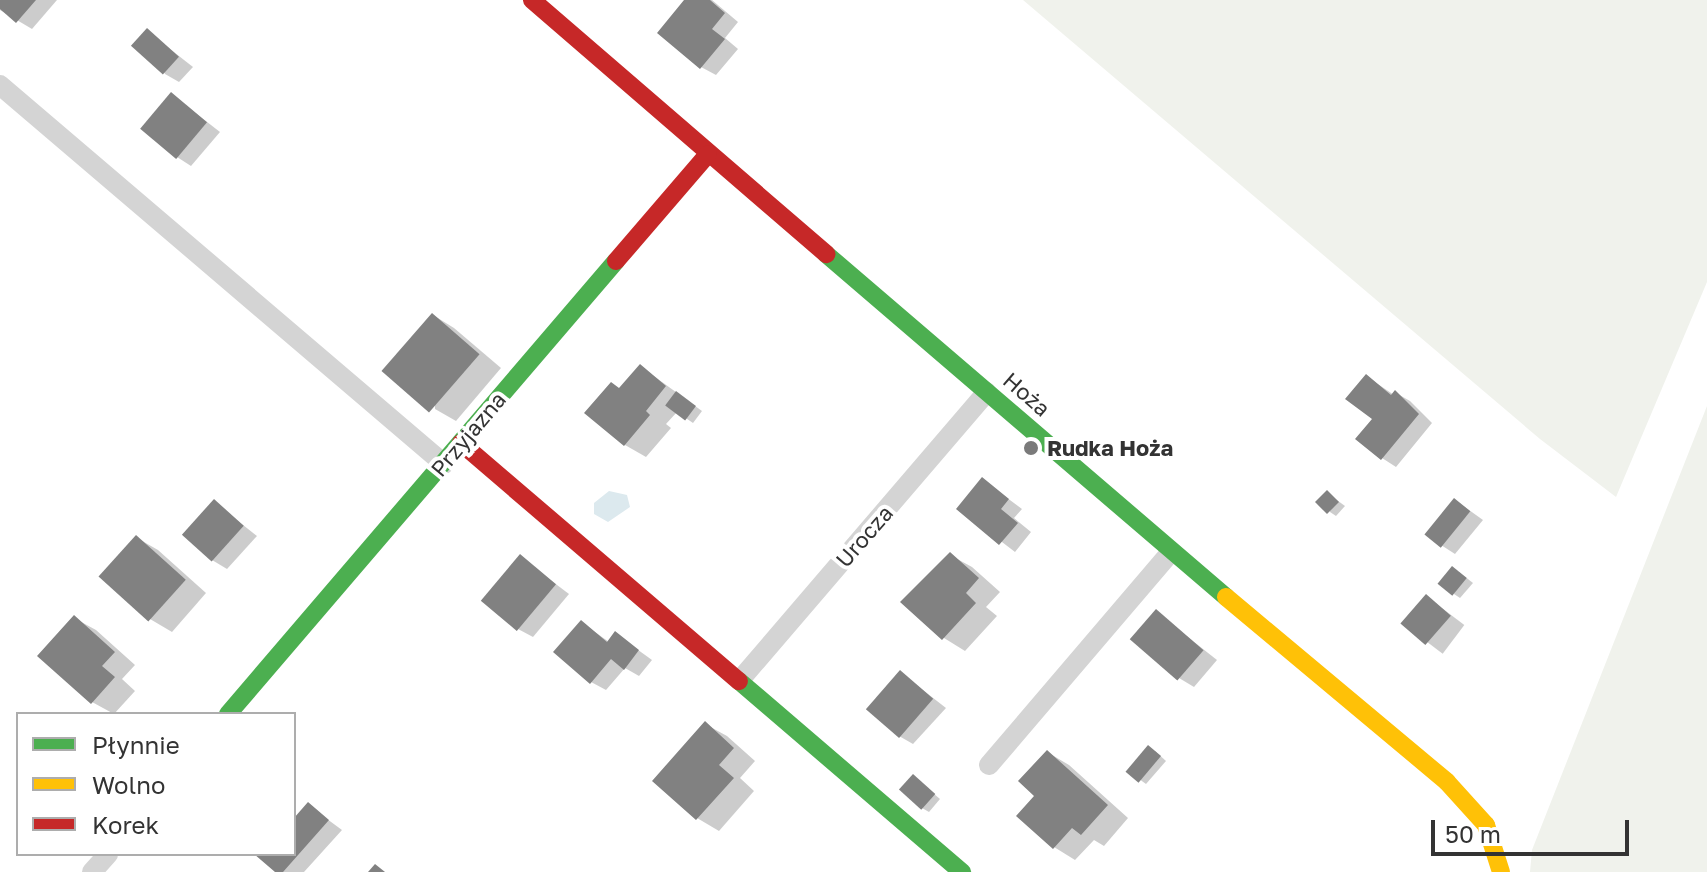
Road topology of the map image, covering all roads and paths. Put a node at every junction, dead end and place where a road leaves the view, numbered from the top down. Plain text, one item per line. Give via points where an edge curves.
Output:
1 (532, 0) edge
2 (0, 85) edge
3 (708, 154) junction
4 (987, 392) junction
5 (461, 443) junction
6 (444, 464) junction
7 (1171, 552) junction
8 (740, 680) junction
9 (230, 712) edge
10 (989, 765) dead end
11 (106, 856) edge
12 (92, 872) edge
13 (962, 872) edge
14 (1501, 872) edge

1 - 3 street, Hoża
2 - 6 street
3 - 4 street, Hoża
3 - 5 street, Przyjazna
4 - 7 street, Hoża
4 - 8 street, Urocza
5 - 6 street, Przyjazna
5 - 8 street
6 - 9 street, Przyjazna
7 - 10 street
7 - 14 street, Hoża via 1447,782 1486,825
8 - 13 street
11 - 12 street

